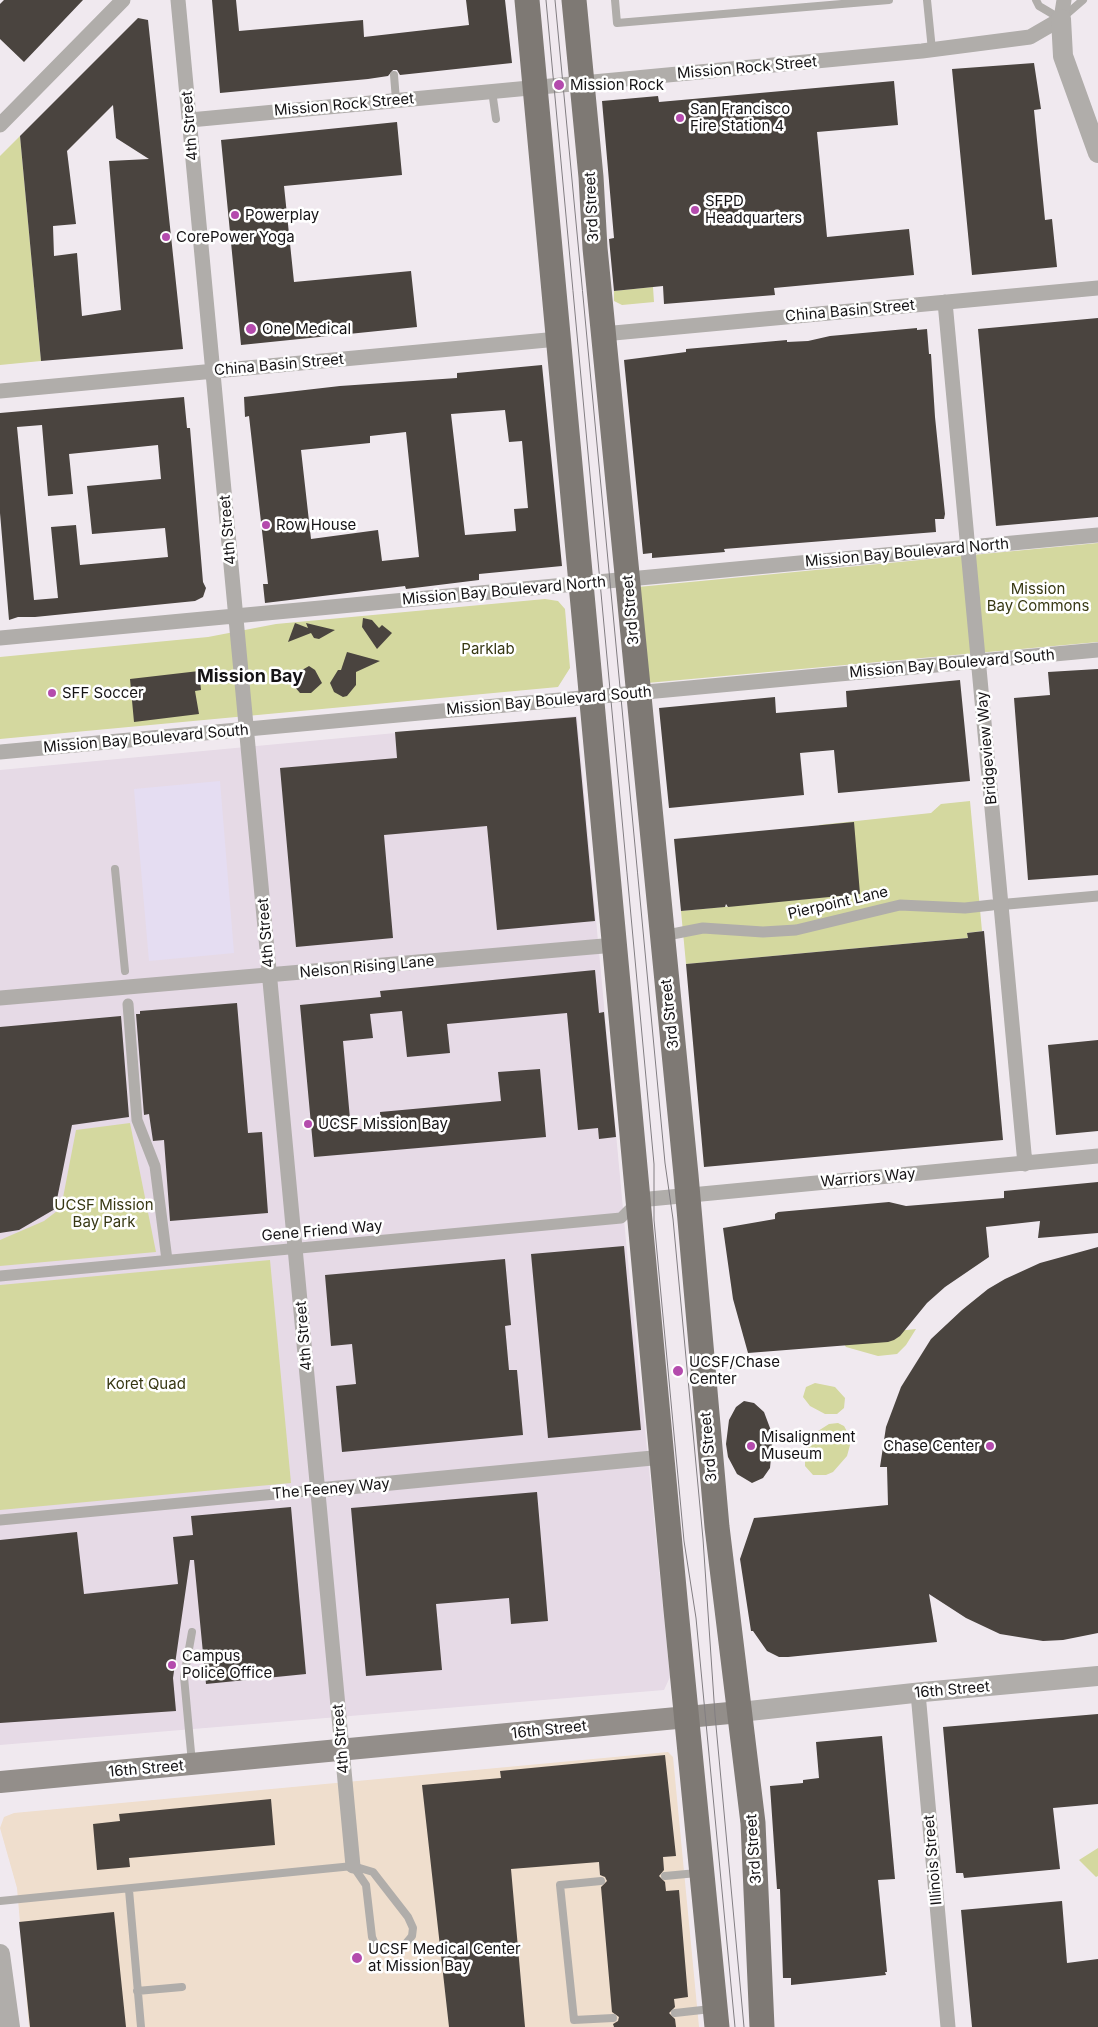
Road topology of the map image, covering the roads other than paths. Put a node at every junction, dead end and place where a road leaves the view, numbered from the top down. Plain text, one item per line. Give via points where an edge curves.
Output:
1 (123, 0) edge
2 (178, 0) edge
3 (527, 0) edge
4 (574, 0) edge
5 (615, 0) edge
6 (889, 0) edge
7 (928, 0) edge
8 (1036, 0) edge
9 (1083, 0) edge
10 (1062, 10) edge
11 (932, 50) junction
12 (394, 76) dead end
13 (582, 83) junction
14 (535, 87) junction
15 (492, 91) junction
16 (396, 100) junction
17 (496, 118) dead end
18 (190, 120) junction
19 (0, 125) edge
20 (1098, 153) edge
21 (1098, 288) edge
22 (945, 302) junction
23 (603, 334) junction
24 (558, 338) junction
25 (213, 371) junction
26 (0, 391) edge
27 (1098, 535) edge
28 (968, 547) junction
29 (628, 579) junction
30 (582, 583) junction
31 (236, 616) junction
32 (0, 638) edge
33 (1098, 650) edge
34 (979, 661) junction
35 (639, 693) junction
36 (592, 697) junction
37 (247, 729) junction
38 (0, 752) edge
39 (115, 869) dead end
40 (1098, 896) edge
41 (1008, 904) dead end
42 (992, 906) dead end
43 (662, 936) junction
44 (615, 945) junction
45 (125, 971) dead end
46 (270, 975) junction
47 (0, 998) edge
48 (128, 1004) dead end
49 (1098, 1156) edge
50 (1025, 1164) junction
51 (686, 1196) junction
52 (639, 1200) junction
53 (296, 1248) junction
54 (166, 1260) junction
55 (0, 1276) edge
56 (663, 1457) junction
57 (318, 1490) junction
58 (0, 1520) edge
59 (192, 1632) dead end
60 (1098, 1676) edge
61 (918, 1693) junction
62 (740, 1712) junction
63 (686, 1718) junction
64 (343, 1749) junction
65 (192, 1765) junction
66 (0, 1782) edge
67 (353, 1866) junction
68 (702, 1873) junction
69 (665, 1876) dead end
70 (601, 1882) dead end
71 (129, 1890) junction
72 (0, 1901) edge
73 (0, 1954) edge
74 (182, 1987) dead end
75 (138, 1991) junction
76 (675, 2013) dead end
77 (613, 2018) dead end
78 (716, 2018) edge
79 (10, 2027) edge
80 (141, 2027) edge
81 (762, 2027) edge
82 (948, 2027) edge

1 - 19 street
2 - 18 street, 4th Street
3 - 14 main road
4 - 13 main road, 3rd Street
5 - 6 lane via 617,23
7 - 11 lane
8 - 10 lane via 1039,6
9 - 10 lane
10 - 11 street, Mission Rock Street via 1030,37
10 - 20 street via 1063,56
11 - 13 street, Mission Rock Street
12 - 16 lane
13 - 14 street, Mission Rock Street
13 - 23 main road, 3rd Street
14 - 15 street, Mission Rock Street
14 - 24 main road
15 - 16 street, Mission Rock Street
15 - 17 lane
16 - 18 street, Mission Rock Street
18 - 25 street, 4th Street
21 - 22 street, China Basin Street
22 - 23 street, China Basin Street
22 - 28 street, Bridgeview Way
23 - 29 main road, 3rd Street
24 - 25 street, China Basin Street
24 - 30 main road
25 - 26 street, China Basin Street
25 - 31 street, 4th Street
27 - 28 street, Mission Bay Boulevard North
28 - 29 street, Mission Bay Boulevard North
28 - 34 street, Bridgeview Way
29 - 30 street, Mission Bay Boulevard North
29 - 35 main road, 3rd Street
30 - 31 street, Mission Bay Boulevard North
30 - 36 main road
31 - 32 street, Mission Bay Boulevard North
31 - 37 street, 4th Street
33 - 34 street, Mission Bay Boulevard South
34 - 35 street, Mission Bay Boulevard South
34 - 50 street, Bridgeview Way
35 - 36 street, Mission Bay Boulevard South
35 - 43 main road, 3rd Street
36 - 37 street, Mission Bay Boulevard South
36 - 44 main road
37 - 38 street, Mission Bay Boulevard South
37 - 46 street, 4th Street
39 - 45 lane
40 - 41 street
42 - 43 street, Pierpoint Lane via 900,905 796,930 763,932 703,928
43 - 51 main road, 3rd Street
44 - 46 street, Nelson Rising Lane
44 - 52 main road
46 - 47 street, Nelson Rising Lane
46 - 53 street, 4th Street
48 - 54 street via 137,1120 155,1166
49 - 50 street, Warriors Way
50 - 51 street, Warriors Way
51 - 52 street, Warriors Way
51 - 62 main road, 3rd Street via 717,1532
52 - 53 street, Gene Friend Way via 620,1218
52 - 56 main road
53 - 54 street, Gene Friend Way
53 - 57 street, 4th Street
54 - 55 street, Gene Friend Way
56 - 57 street, The Feeney Way
56 - 63 main road
57 - 58 street, The Feeney Way
57 - 64 street, 4th Street
59 - 65 lane via 184,1677
60 - 61 street, 16th Street
61 - 62 street, 16th Street
61 - 82 street, Illinois Street
62 - 63 main road, 16th Street
62 - 81 main road, 3rd Street via 753,1823
63 - 64 main road, 16th Street
63 - 68 main road
64 - 65 main road, 16th Street
64 - 67 street, 4th Street
65 - 66 main road, 16th Street
67 - 67 lane via 366,1885 375,1944 387,1950 403,1947 412,1936 413,1928 408,1917 373,1872
67 - 71 lane
68 - 69 lane
68 - 78 main road
70 - 77 lane via 560,1885 574,2020
71 - 72 lane
71 - 75 lane
73 - 79 street
74 - 75 lane
75 - 80 lane
76 - 78 lane

